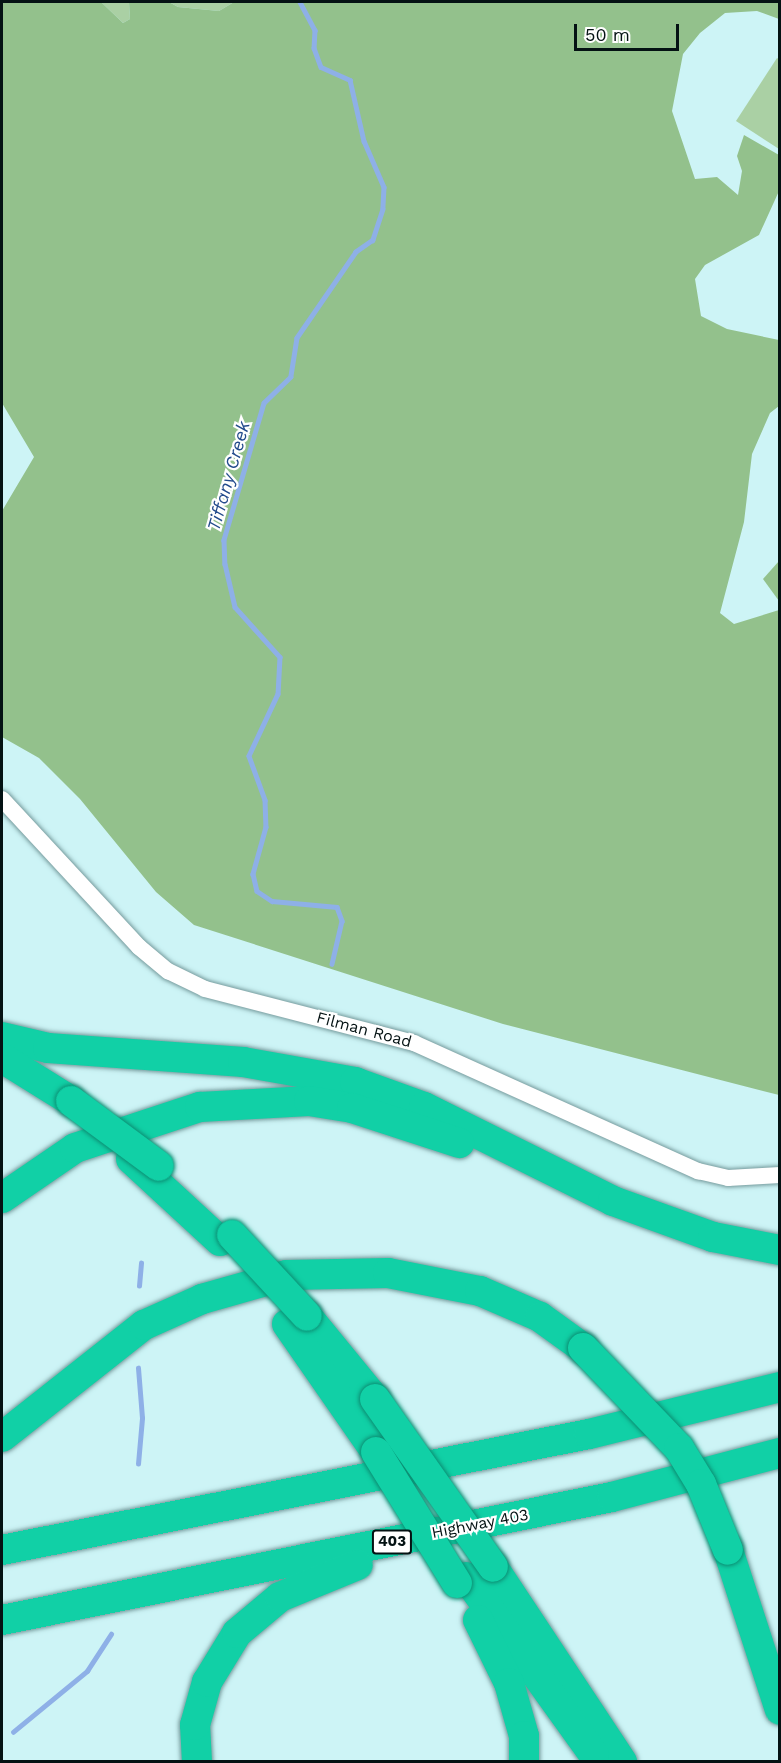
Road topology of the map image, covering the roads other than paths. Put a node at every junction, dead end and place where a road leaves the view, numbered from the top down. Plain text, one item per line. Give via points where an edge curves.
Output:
1 (2, 799) edge
2 (2, 1037) edge
3 (2, 1058) edge
4 (2, 1072) edge
5 (65, 1104) junction
6 (780, 1175) edge
7 (565, 1179) junction
8 (2, 1198) edge
9 (780, 1250) edge
10 (297, 1320) junction
11 (780, 1387) edge
12 (2, 1437) edge
13 (780, 1453) edge
14 (453, 1529) junction
15 (2, 1550) edge
16 (472, 1576) junction
17 (2, 1620) edge
18 (780, 1710) edge
19 (197, 1761) edge
20 (524, 1761) edge
21 (599, 1761) edge
22 (622, 1761) edge

1 - 6 street, Filman Road via 139,948 168,970 205,989 414,1043 698,1171 728,1178
2 - 7 highway via 48,1048 243,1062 355,1082 424,1107
3 - 5 highway
4 - 5 highway
5 - 10 highway, bridge via 145,1163 226,1238
7 - 8 highway via 352,1108 257,1101 200,1107 75,1148
7 - 9 highway via 713,1237
10 - 16 highway, bridge via 344,1408
10 - 16 highway, bridge via 375,1399
11 - 15 highway via 589,1434
12 - 18 highway, bridge via 144,1325 202,1299 287,1275 388,1273 480,1291 540,1317 583,1348 679,1448 700,1484 728,1550
13 - 14 highway, Highway 403 / 403 via 612,1497
14 - 17 highway, Highway 403 / 403
14 - 19 highway via 416,1547 314,1579 280,1597 237,1633 207,1682 195,1725
16 - 20 highway via 524,1736
16 - 21 highway
16 - 22 highway

